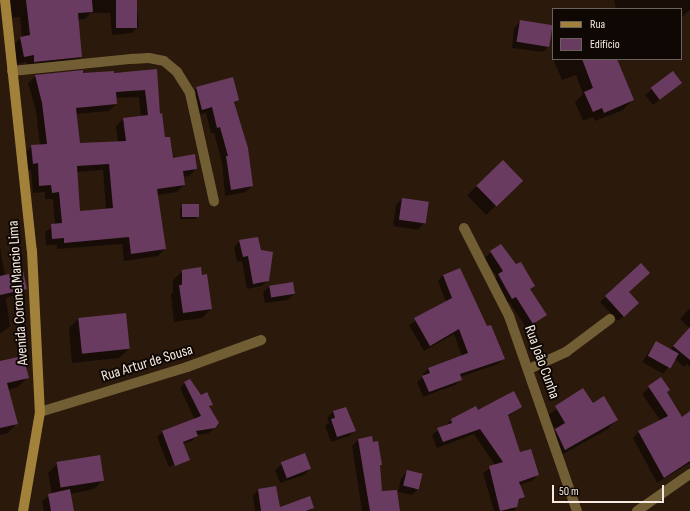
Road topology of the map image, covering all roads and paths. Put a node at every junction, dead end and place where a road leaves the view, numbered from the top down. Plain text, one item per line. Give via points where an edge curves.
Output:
1 (5, 0) edge
2 (12, 71) junction
3 (214, 201) dead end
4 (464, 228) dead end
5 (610, 319) dead end
6 (261, 340) dead end
7 (529, 369) junction
8 (40, 412) junction
9 (690, 474) edge
10 (24, 511) edge
11 (577, 511) edge
12 (638, 511) edge

1 - 2 street, Avenida Coronel Mancio Lima
2 - 3 street via 149,58 172,67 190,93
2 - 8 street, Avenida Coronel Mancio Lima via 32,251
4 - 7 street, Rua João Cunha via 509,316
5 - 7 street via 566,352
6 - 8 street, Rua Artur de Sousa via 187,367
7 - 11 street, Rua João Cunha
8 - 10 street, Avenida Coronel Mancio Lima
9 - 12 street

